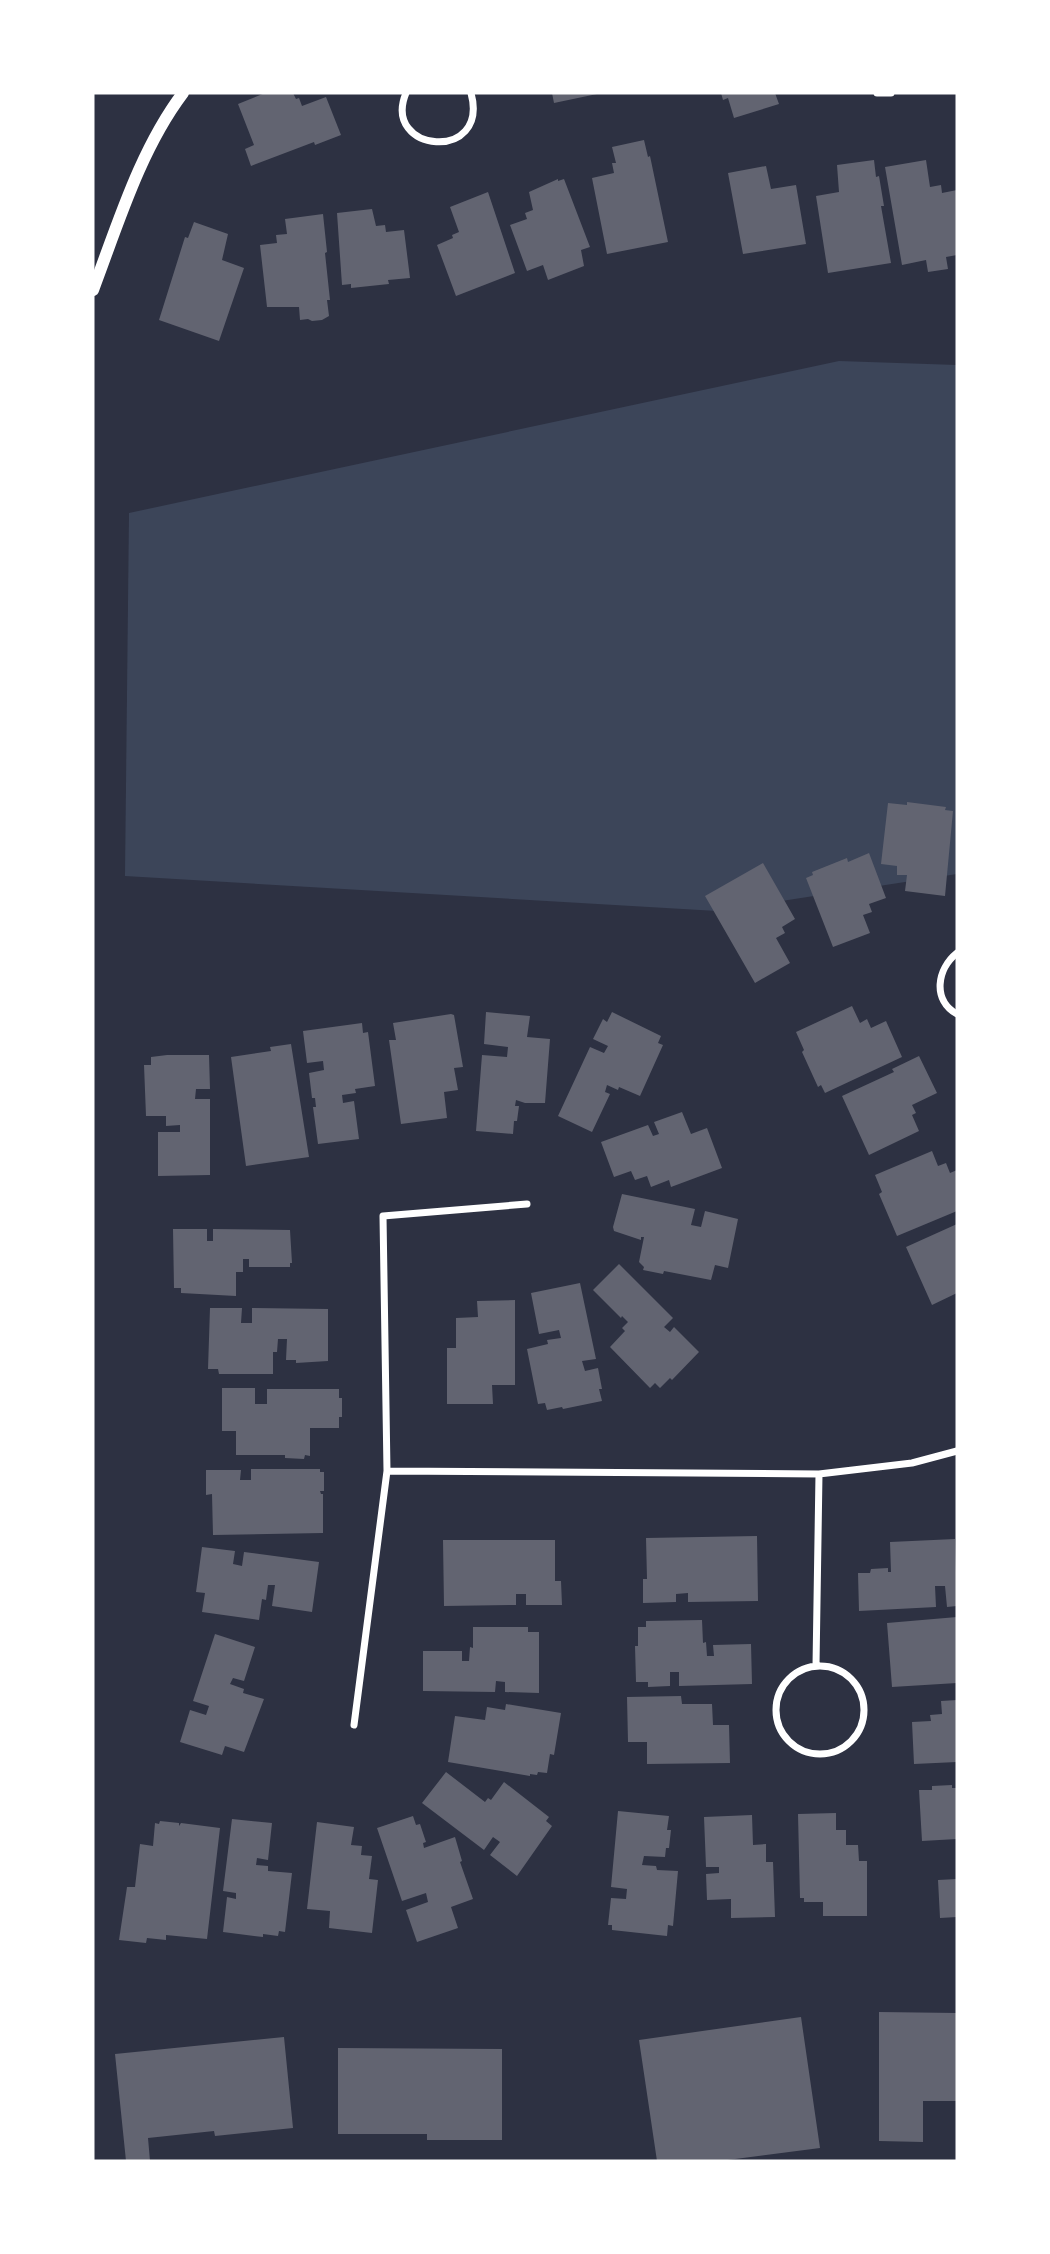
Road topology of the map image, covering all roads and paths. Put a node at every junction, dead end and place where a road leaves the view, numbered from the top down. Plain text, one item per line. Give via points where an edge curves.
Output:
1 (183, 93) edge
2 (406, 93) edge
3 (471, 93) edge
4 (877, 93) edge
5 (891, 93) edge
6 (93, 290) edge
7 (957, 953) edge
8 (957, 1014) edge
9 (527, 1204) dead end
10 (957, 1451) edge
11 (387, 1471) junction
12 (819, 1474) junction
13 (816, 1666) junction
14 (354, 1725) dead end

1 - 6 street via 154,141
2 - 3 street via 402,110 406,124 427,142 441,144 465,131 472,119
4 - 5 street
7 - 8 street via 941,973 940,987 944,1000
9 - 11 street via 383,1216
10 - 12 street via 912,1463
11 - 12 street
11 - 14 street
12 - 13 street
13 - 13 street via 799,1671 786,1682 778,1697 777,1714 782,1731 793,1744 825,1754 855,1738 863,1722 864,1705 848,1675 833,1667

